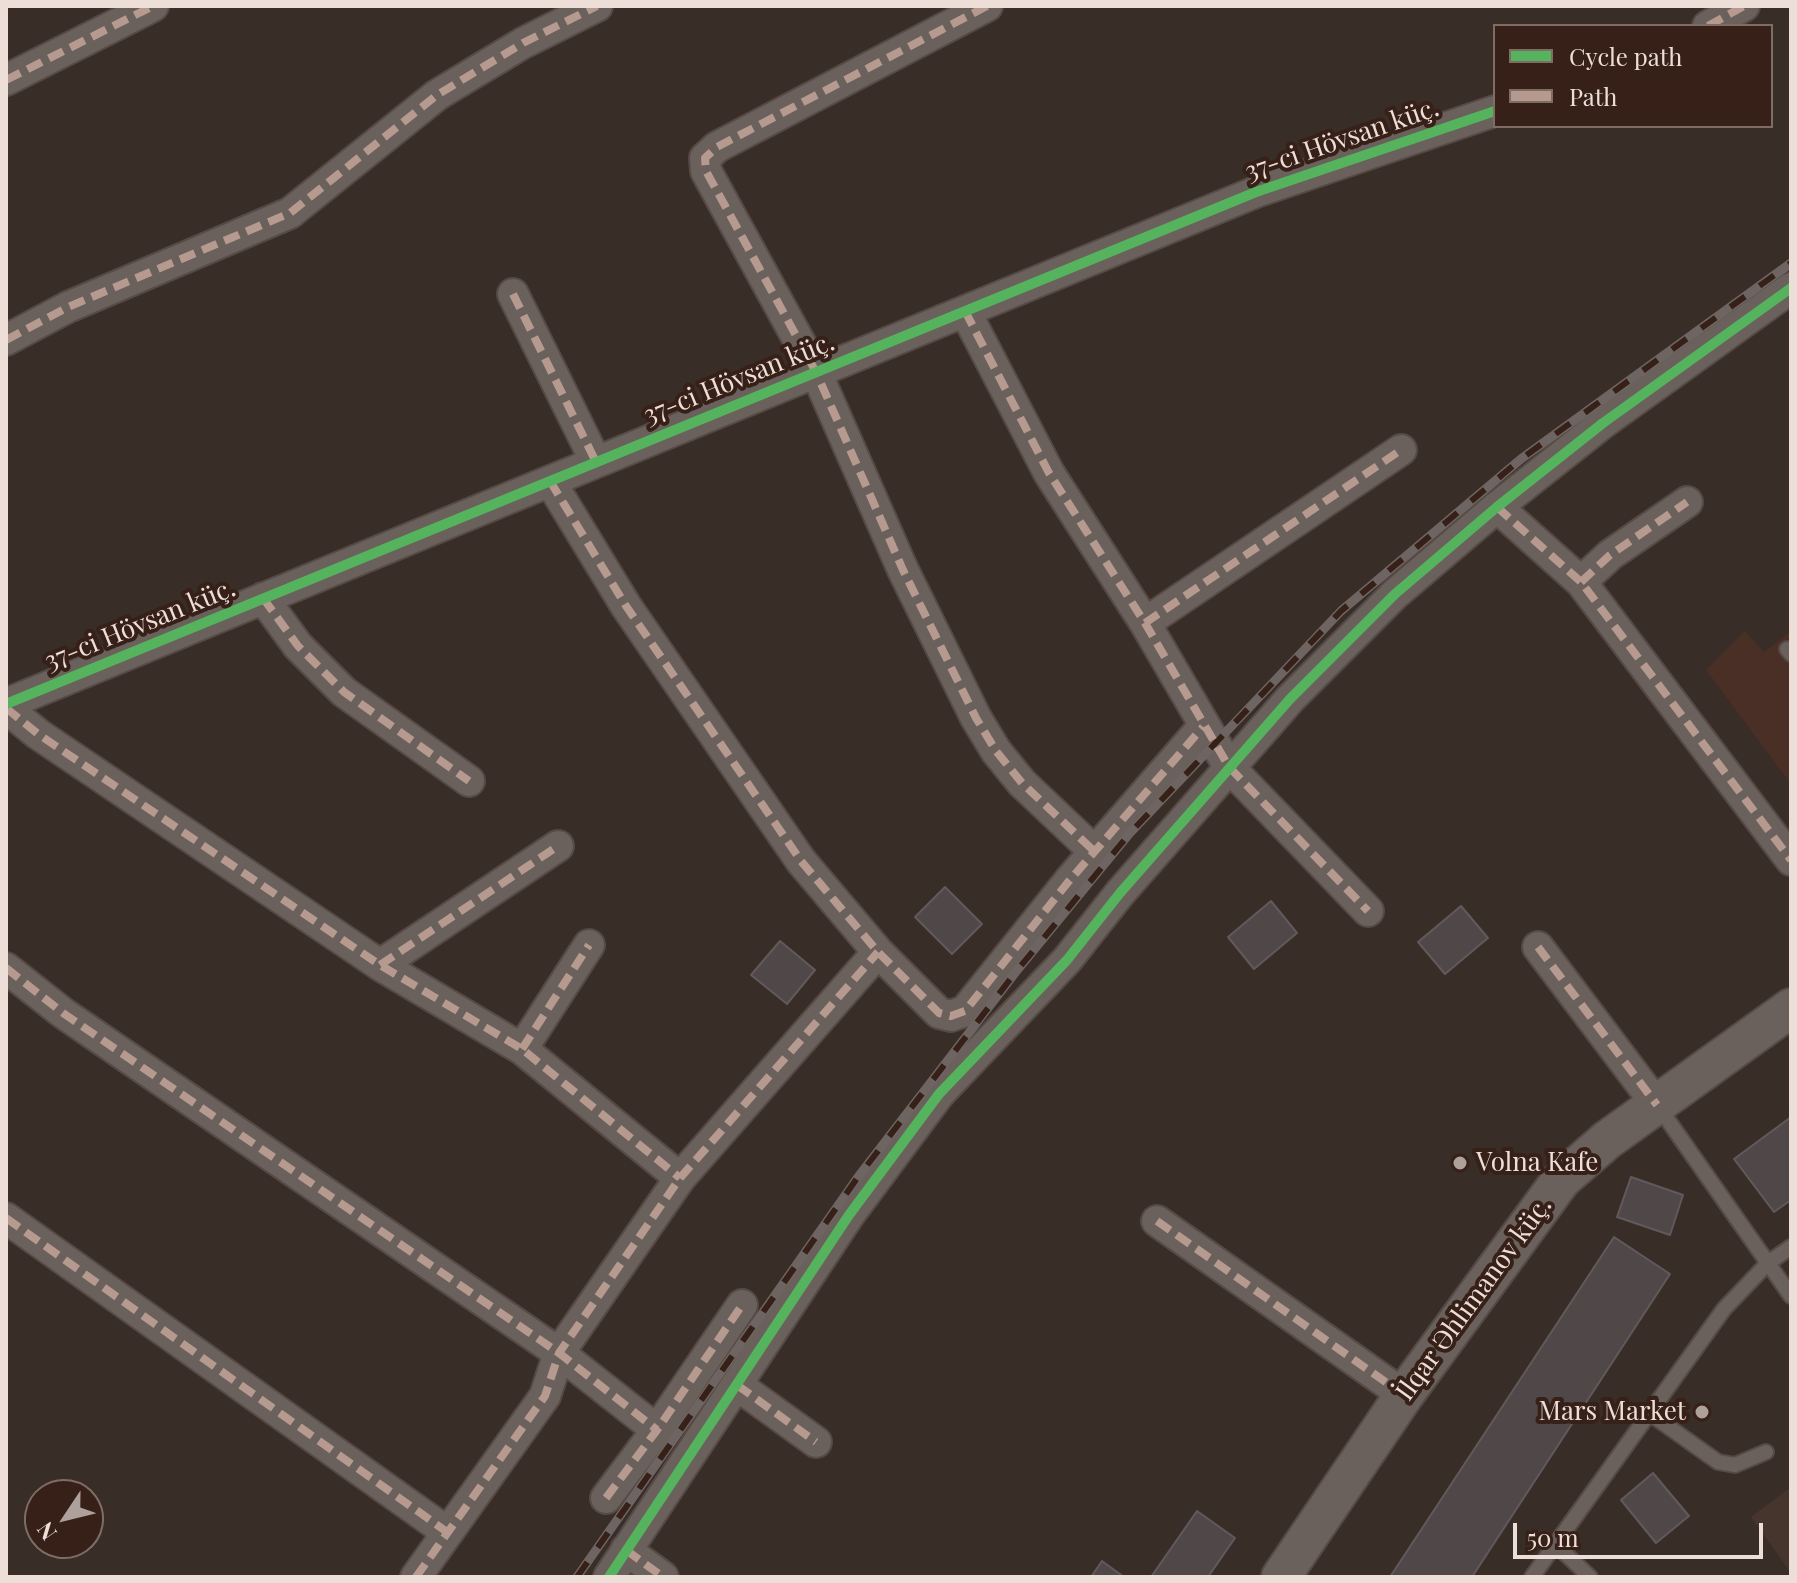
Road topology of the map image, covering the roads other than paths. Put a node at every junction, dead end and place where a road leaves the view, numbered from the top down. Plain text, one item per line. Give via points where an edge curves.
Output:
1 (153, 6) edge
2 (597, 6) edge
3 (987, 6) edge
4 (1744, 6) edge
5 (1712, 24) edge
6 (6, 80) edge
7 (1493, 112) edge
8 (1791, 288) edge
9 (513, 294) dead end
10 (965, 311) junction
11 (6, 340) edge
12 (816, 372) junction
13 (1401, 450) dead end
14 (596, 462) junction
15 (550, 481) junction
16 (1687, 502) dead end
17 (1497, 507) junction
18 (1581, 582) junction
19 (263, 598) junction
20 (1145, 623) junction
21 (6, 706) edge
22 (1203, 727) junction
23 (1229, 767) junction
24 (469, 781) dead end
25 (1786, 844) edge
26 (558, 846) dead end
27 (1094, 851) junction
28 (1368, 911) dead end
29 (589, 945) dead end
30 (1538, 947) dead end
31 (878, 952) junction
32 (380, 965) junction
33 (6, 968) edge
34 (1791, 1008) edge
35 (522, 1049) junction
36 (1657, 1105) junction
37 (680, 1178) junction
38 (6, 1218) edge
39 (1157, 1221) dead end
40 (1791, 1247) edge
41 (1768, 1263) junction
42 (1791, 1296) edge
43 (742, 1305) dead end
44 (559, 1353) junction
45 (737, 1385) junction
46 (1404, 1395) junction
47 (1649, 1413) junction
48 (657, 1430) junction
49 (816, 1442) dead end
50 (1766, 1452) dead end
51 (606, 1498) dead end
52 (447, 1532) junction
53 (1556, 1545) junction
54 (626, 1550) junction
55 (416, 1577) edge
56 (609, 1577) edge
57 (663, 1577) edge
58 (1281, 1577) edge
59 (1532, 1577) edge
60 (1590, 1577) edge

1 - 6 street
2 - 11 street via 437,95 290,213 68,307
3 - 12 street via 705,158 706,171
4 - 5 street
7 - 10 street, 37-ci Hövsan küç. via 1256,192
8 - 17 street via 1603,423
9 - 14 street
10 - 12 street, 37-ci Hövsan küç.
10 - 20 street via 1049,473
12 - 14 street, 37-ci Hövsan küç.
12 - 27 street via 903,570 976,718 1022,783
13 - 20 street
14 - 15 street, 37-ci Hövsan küç.
15 - 19 street, 37-ci Hövsan küç.
15 - 31 street via 738,773 801,861
16 - 18 street via 1610,555
17 - 18 street
17 - 23 street via 1362,626
18 - 25 street
19 - 21 street, 37-ci Hövsan küç.
19 - 24 street via 298,646 344,692
20 - 22 street
21 - 32 street via 38,734
22 - 23 street
22 - 27 street
23 - 28 street
23 - 45 street via 1058,970 939,1094 849,1215
26 - 32 street
27 - 31 street via 965,1011 939,1013
29 - 35 street
30 - 36 street
31 - 37 street
32 - 35 street
33 - 44 street via 63,1013
34 - 36 street, İlqar Əhlimanov küç.
35 - 37 street
36 - 41 lane
36 - 46 street, İlqar Əhlimanov küç. via 1561,1180
37 - 44 street
38 - 52 street
39 - 46 street
40 - 41 lane
41 - 42 lane
41 - 47 lane via 1724,1309
43 - 48 street
44 - 48 street
44 - 52 street via 545,1396
45 - 49 street
45 - 54 street
46 - 58 street, İlqar Əhlimanov küç.
47 - 50 lane via 1718,1462 1735,1465
47 - 53 lane
48 - 51 street
52 - 55 street
53 - 59 lane
53 - 60 lane
54 - 56 street
54 - 57 street

